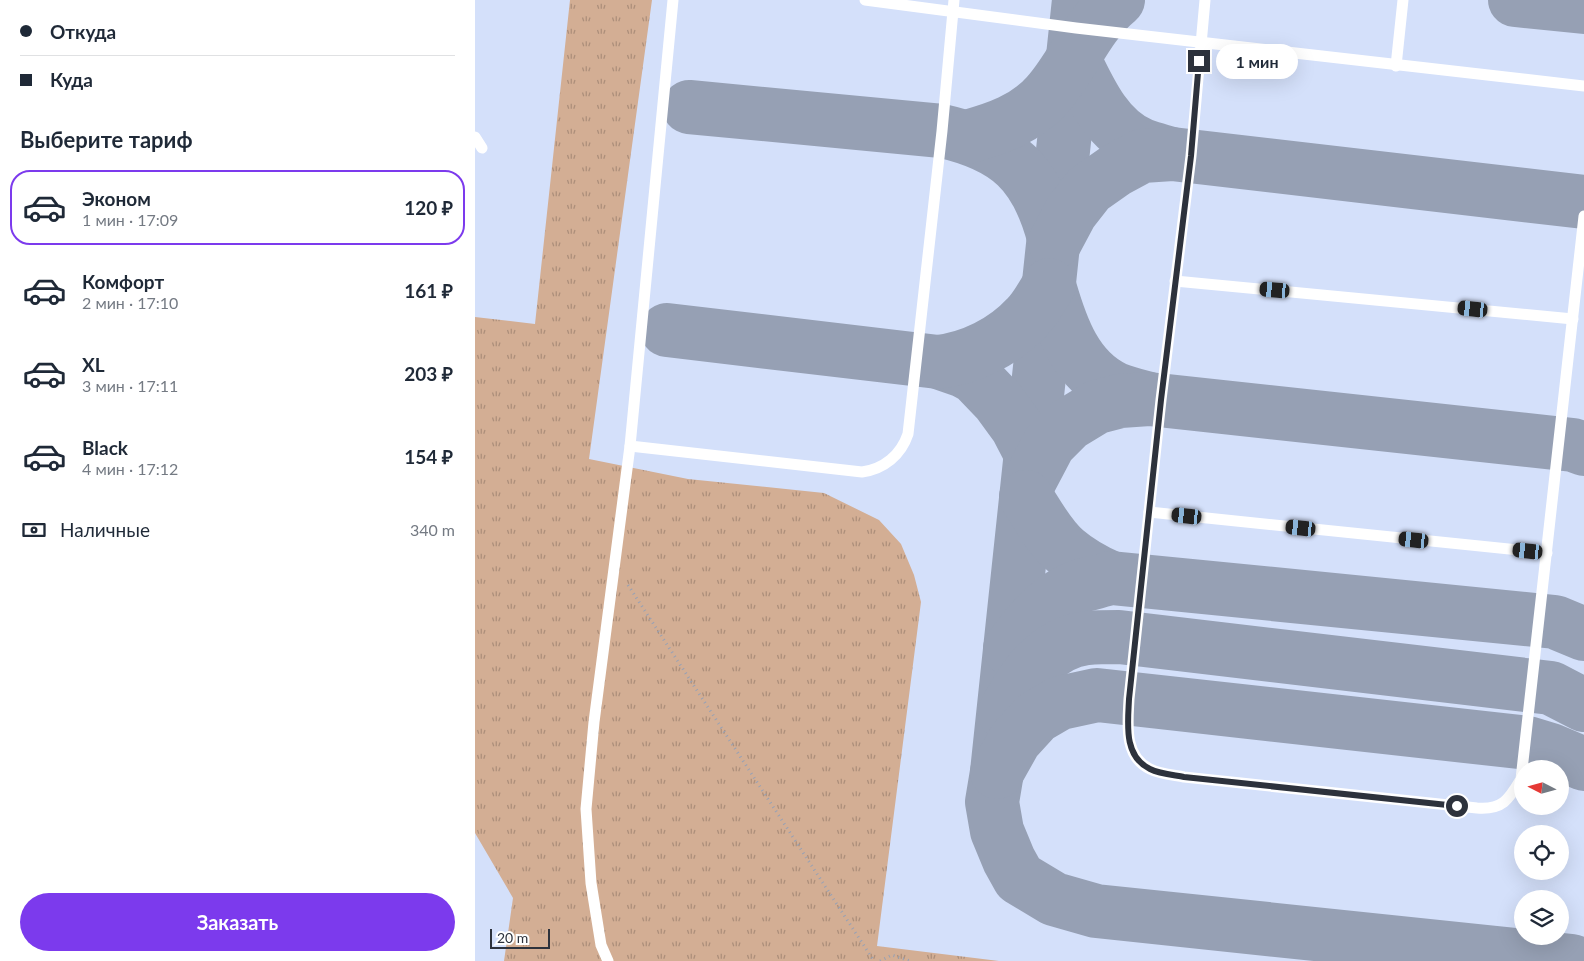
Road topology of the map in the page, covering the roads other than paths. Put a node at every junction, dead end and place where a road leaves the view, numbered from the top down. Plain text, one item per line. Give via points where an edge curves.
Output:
1 (673, 0) edge
2 (865, 0) edge
3 (1205, 0) edge
4 (1403, 0) edge
5 (953, 6) edge
6 (1201, 42) junction
7 (1396, 66) junction
8 (1584, 86) edge
9 (475, 137) edge
10 (482, 148) dead end
11 (1584, 216) edge
12 (1175, 281) junction
13 (1573, 319) junction
14 (630, 446) junction
15 (1149, 512) junction
16 (1547, 553) junction
17 (608, 961) edge

1 - 14 lane
2 - 5 lane
3 - 6 lane
4 - 7 lane
5 - 6 lane
5 - 14 lane via 908,434 897,455 874,470 862,472
6 - 7 lane
6 - 12 lane
7 - 8 lane
9 - 10 lane
11 - 13 lane
12 - 13 lane
12 - 15 lane
13 - 16 lane
14 - 17 lane via 594,722 586,809 591,883 601,945
15 - 16 lane
15 - 16 lane via 1127,734 1141,763 1151,770 1184,777 1457,806 1495,807 1504,803 1521,779

